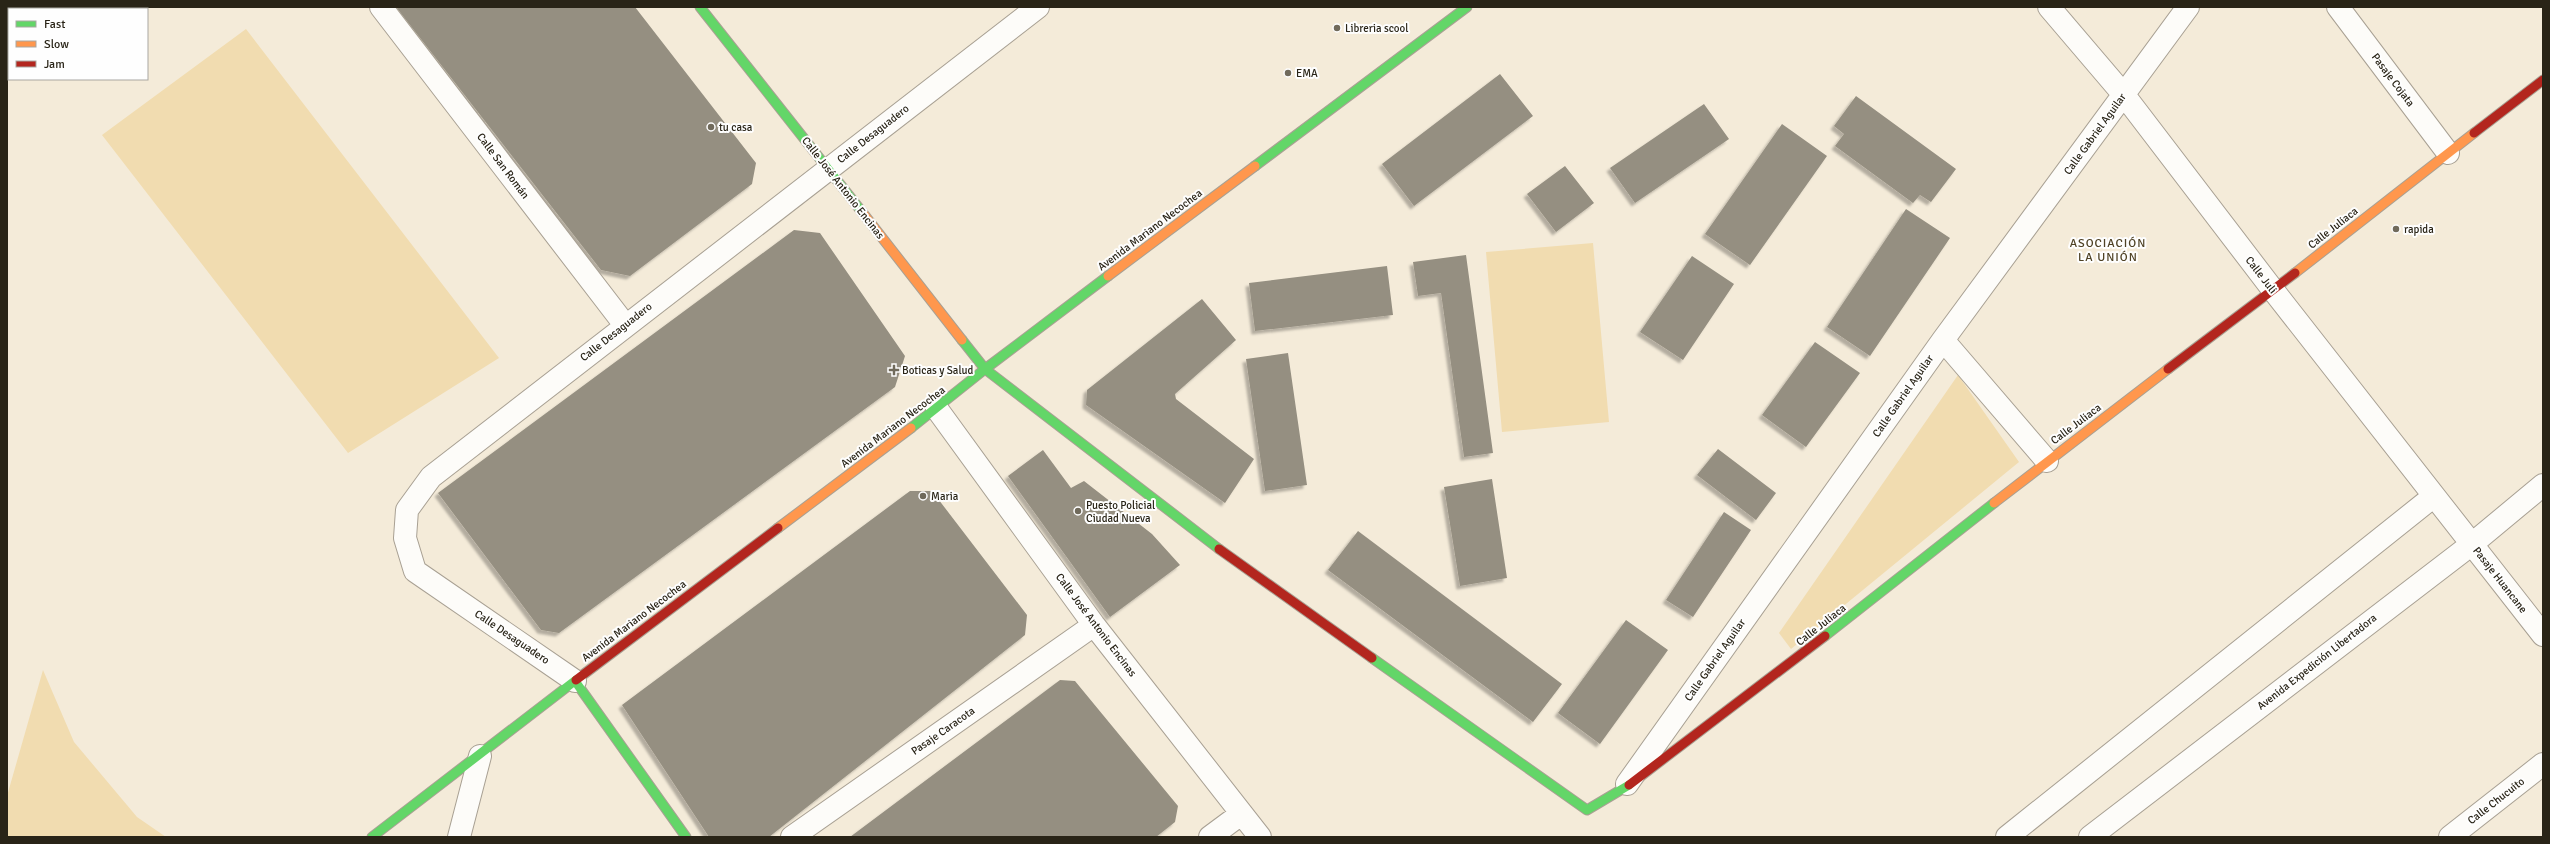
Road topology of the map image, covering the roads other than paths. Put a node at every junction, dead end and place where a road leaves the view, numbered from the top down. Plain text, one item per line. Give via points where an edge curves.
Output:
1 (381, 7) edge
2 (700, 7) edge
3 (1467, 7) edge
4 (2049, 7) edge
5 (2188, 7) edge
6 (2338, 7) edge
7 (1026, 11) edge
8 (2543, 80) edge
9 (2124, 95) junction
10 (2448, 154) junction
11 (828, 169) junction
12 (2273, 290) junction
13 (625, 325) junction
14 (1943, 340) junction
15 (985, 369) junction
16 (937, 409) junction
17 (2047, 461) junction
18 (2543, 485) edge
19 (2434, 496) junction
20 (2472, 544) junction
21 (1094, 625) junction
22 (2543, 635) edge
23 (575, 681) junction
24 (480, 756) junction
25 (2543, 764) edge
26 (1624, 788) junction
27 (1241, 814) junction
28 (372, 837) edge
29 (459, 837) edge
30 (686, 837) edge
31 (792, 837) edge
32 (1210, 837) edge
33 (1260, 837) edge
34 (2007, 837) edge
35 (2090, 837) edge
36 (2450, 837) edge

1 - 13 street, Calle San Román
2 - 11 street, Calle José Antonio Encinas
3 - 15 street, Avenida Mariano Necochea
4 - 9 street, Calle Juli
5 - 9 street, Calle Gabriel Aguilar
6 - 10 street, Pasaje Cojata
7 - 11 street, Calle Desaguadero
8 - 10 street, Calle Juliaca
9 - 12 street, Calle Juli
9 - 14 street, Calle Gabriel Aguilar
10 - 12 street, Calle Juliaca
11 - 13 street, Calle Desaguadero
11 - 15 street, Calle José Antonio Encinas
12 - 17 street, Calle Juliaca
12 - 19 street, Calle Juli
13 - 23 street, Calle Desaguadero via 431,477 407,510 405,538 415,571
14 - 17 street
14 - 26 street, Calle Gabriel Aguilar
15 - 16 street, Avenida Mariano Necochea
15 - 26 street, Calle José Antonio Encinas via 1210,544 1587,810
16 - 21 street, Calle José Antonio Encinas
16 - 23 street, Avenida Mariano Necochea
17 - 26 street, Calle Juliaca via 1774,677
18 - 20 street, Avenida Expedición Libertadora
19 - 20 street, Calle Juli
19 - 34 street
20 - 22 street, Pasaje Huancane
20 - 35 street, Avenida Expedición Libertadora
21 - 27 street, Calle José Antonio Encinas
21 - 31 street, Pasaje Caracota
23 - 24 street, Avenida Mariano Necochea
23 - 30 street
24 - 28 street, Avenida Mariano Necochea
24 - 29 street
25 - 36 street, Calle Chucuito
27 - 32 street
27 - 33 street, Calle José Antonio Encinas

